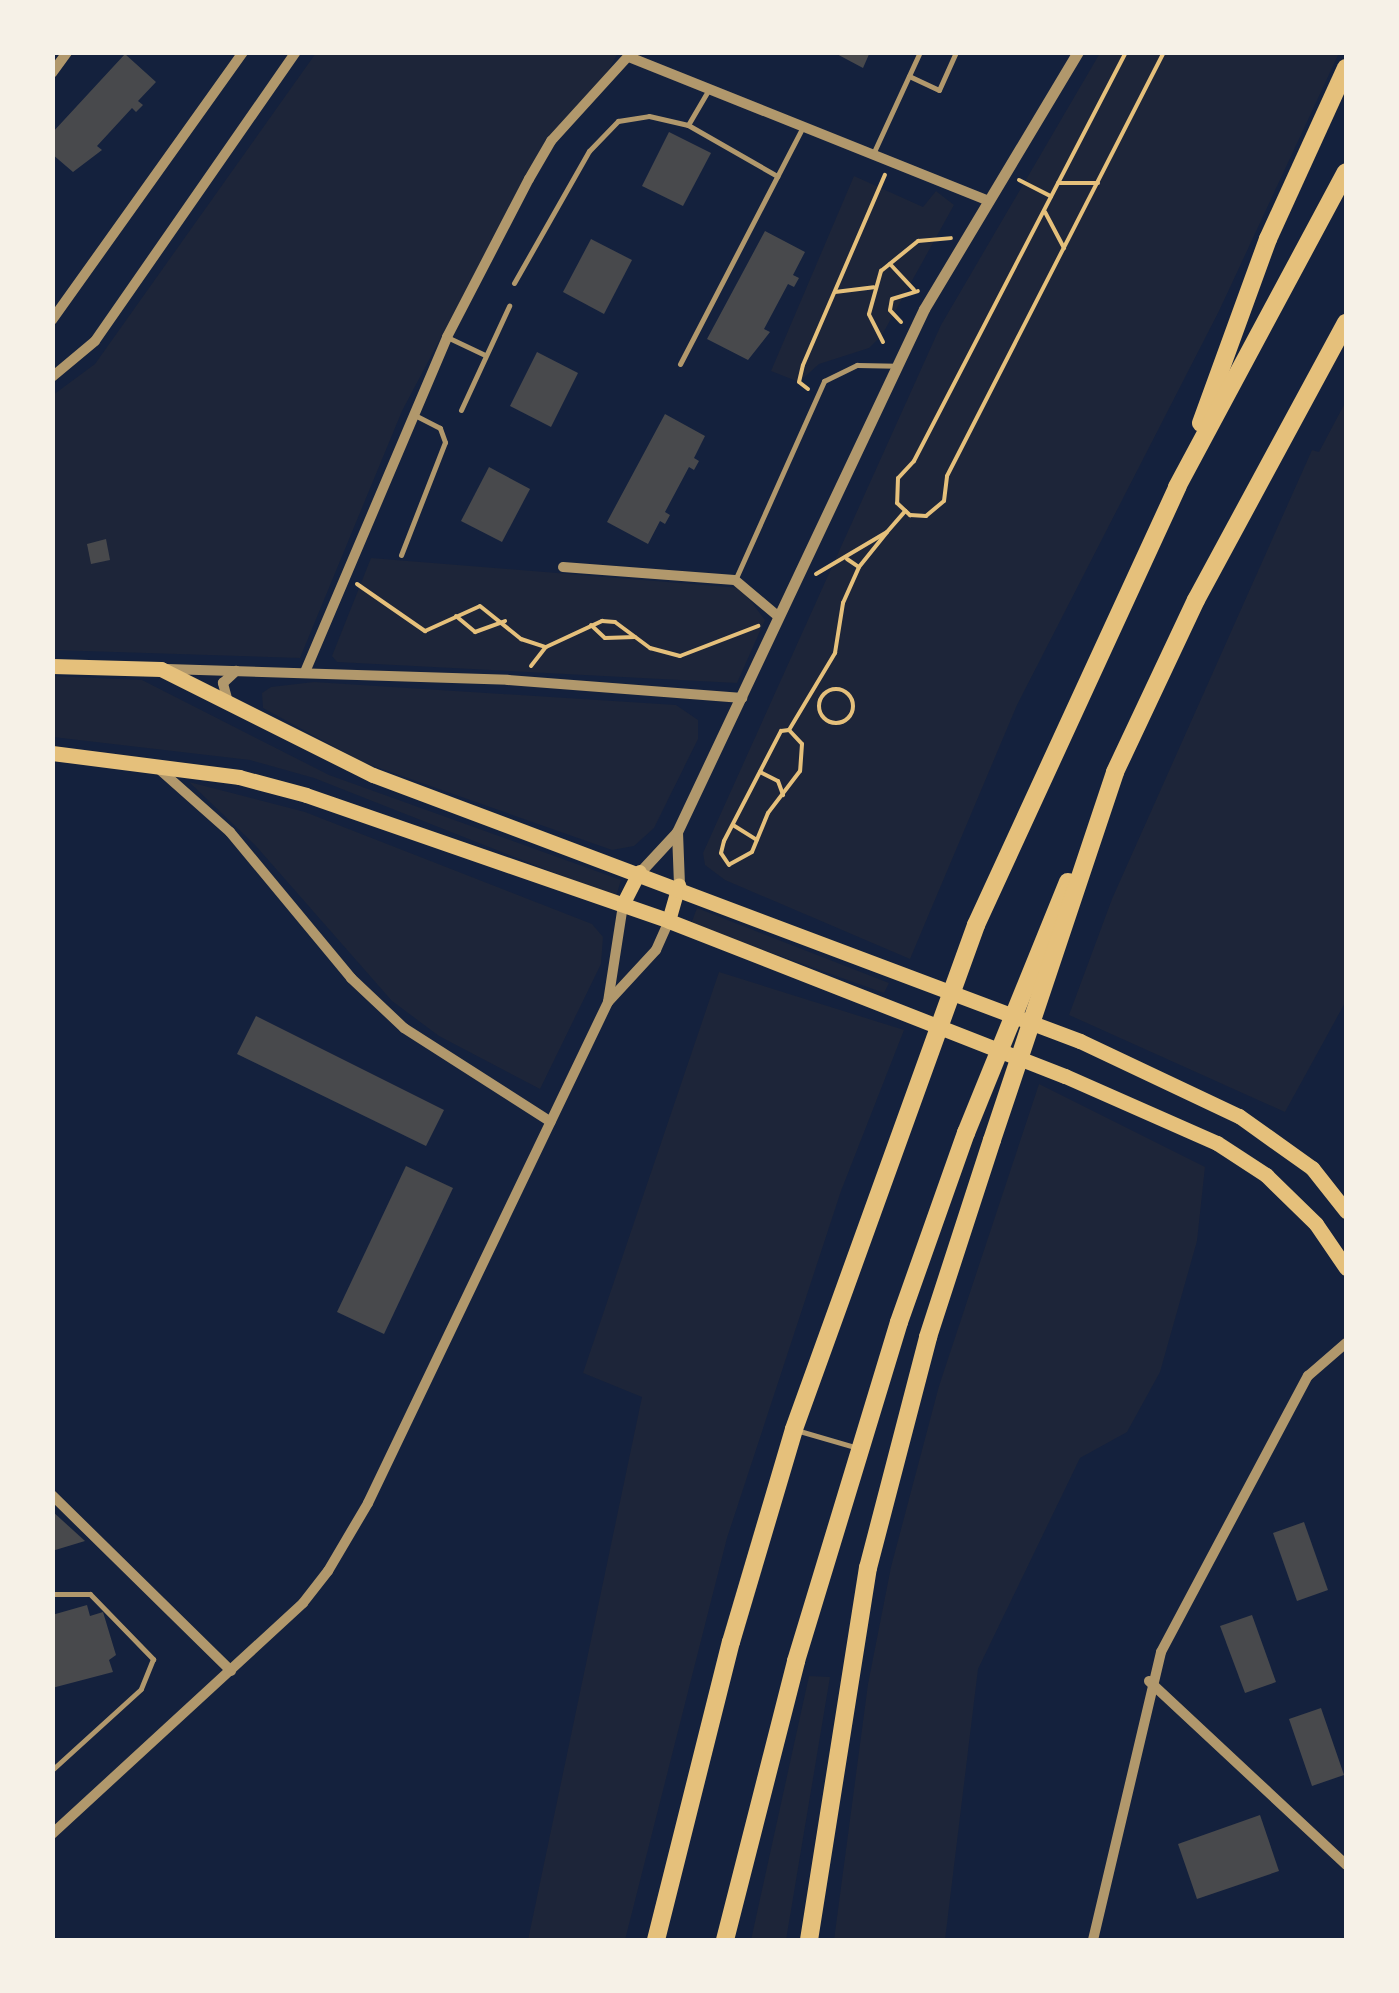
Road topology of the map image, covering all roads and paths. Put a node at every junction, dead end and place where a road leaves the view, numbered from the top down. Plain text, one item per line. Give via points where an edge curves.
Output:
1 (68, 52) edge
2 (242, 52) edge
3 (296, 52) edge
4 (920, 52) edge
5 (956, 52) edge
6 (1078, 52) edge
7 (1126, 52) edge
8 (1164, 52) edge
9 (630, 55) edge
10 (1346, 68) edge
11 (52, 73) edge
12 (909, 76) junction
13 (709, 89) junction
14 (688, 125) junction
15 (803, 126) junction
16 (874, 154) junction
17 (890, 161) junction
18 (1346, 172) edge
19 (1006, 173) junction
20 (777, 176) junction
21 (1058, 183) junction
22 (1098, 183) junction
23 (1052, 196) junction
24 (989, 201) junction
25 (1044, 210) junction
26 (964, 242) junction
27 (1064, 248) junction
28 (888, 263) junction
29 (514, 284) dead end
30 (874, 287) junction
31 (914, 290) junction
32 (835, 292) junction
33 (932, 296) junction
34 (508, 306) dead end
35 (52, 320) edge
36 (1346, 322) edge
37 (912, 331) junction
38 (447, 337) junction
39 (883, 342) dead end
40 (486, 355) junction
41 (680, 364) dead end
42 (896, 366) junction
43 (52, 377) edge
44 (817, 397) junction
45 (461, 410) dead end
46 (412, 414) junction
47 (1177, 487) junction
48 (905, 512) junction
49 (887, 532) junction
50 (401, 555) dead end
51 (845, 558) junction
52 (563, 567) dead end
53 (858, 567) junction
54 (345, 576) junction
55 (736, 580) junction
56 (796, 582) junction
57 (456, 616) junction
58 (505, 620) junction
59 (776, 622) junction
60 (592, 626) junction
61 (635, 637) junction
62 (52, 666) edge
63 (161, 669) junction
64 (239, 670) junction
65 (305, 672) junction
66 (810, 691) junction
67 (742, 698) junction
68 (821, 699) junction
69 (228, 703) junction
70 (789, 730) junction
71 (52, 753) edge
72 (154, 764) junction
73 (758, 771) junction
74 (1116, 772) junction
75 (783, 795) junction
76 (734, 826) junction
77 (676, 832) junction
78 (757, 840) junction
79 (640, 872) junction
80 (679, 885) junction
81 (623, 905) junction
82 (669, 922) junction
83 (608, 1002) junction
84 (551, 1122) junction
85 (1346, 1210) edge
86 (1346, 1268) edge
87 (1346, 1343) edge
88 (794, 1429) junction
89 (858, 1448) junction
90 (52, 1494) edge
91 (52, 1594) edge
92 (231, 1671) junction
93 (1150, 1681) junction
94 (52, 1770) edge
95 (52, 1834) edge
96 (1346, 1865) edge
97 (656, 1940) edge
98 (725, 1940) edge
99 (809, 1940) edge
100 (1093, 1940) edge

1 - 11 street
2 - 35 street
3 - 43 street via 94,341
4 - 12 lane
5 - 12 lane via 939,90
6 - 19 street
7 - 21 path
8 - 22 path
9 - 13 street
9 - 38 street via 551,141
10 - 47 highway via 1268,238
12 - 16 lane
13 - 14 lane
13 - 15 street
14 - 20 lane
14 - 29 lane via 638,116 601,134
15 - 16 street
15 - 20 lane
16 - 17 street
17 - 24 street
17 - 32 path
18 - 47 highway
19 - 23 path
19 - 24 street
20 - 41 lane
21 - 22 path
21 - 23 path
22 - 27 path
23 - 25 path
24 - 26 street
25 - 27 path
25 - 48 path via 914,462 898,478 895,494
26 - 28 path via 937,236 918,241
26 - 33 street
27 - 48 path via 947,476 944,501 926,516
28 - 30 path
28 - 31 path
30 - 32 path
30 - 39 path via 870,314
31 - 33 path
31 - 37 path via 892,298 890,310
32 - 44 path via 799,382
33 - 37 street
34 - 40 lane
36 - 74 highway via 1196,600
37 - 42 street
38 - 40 lane
38 - 46 street
40 - 45 lane
42 - 44 lane via 840,370 824,381
42 - 56 street
44 - 55 lane
46 - 50 lane via 440,428 445,442
46 - 54 street
47 - 88 highway via 976,925
48 - 49 path
49 - 51 path
49 - 53 path
51 - 53 path
51 - 56 path
52 - 55 street
53 - 66 path via 843,603 835,653
54 - 57 path via 425,631
54 - 65 street
55 - 59 street
56 - 59 street
57 - 58 path via 480,606
57 - 58 path via 475,632
58 - 60 path via 522,640 546,647
59 - 61 path via 752,625 680,656
59 - 67 street
60 - 61 path via 604,638
60 - 61 path via 615,622
62 - 63 main road
63 - 64 street
63 - 69 main road
64 - 65 street
64 - 69 street via 223,683
65 - 67 street
66 - 68 path
66 - 70 path
67 - 77 street
68 - 68 path via 826,720 851,716 853,700 845,691 828,690
69 - 79 main road via 372,775
70 - 73 path via 781,731
70 - 75 path via 803,755
71 - 72 main road
72 - 81 main road via 306,795
72 - 84 street via 230,832 392,1017
73 - 75 path via 778,781
73 - 76 path
74 - 89 highway via 966,1134
74 - 99 highway via 897,1446 846,1685
75 - 78 path
76 - 78 path
76 - 78 path via 721,853 729,864 744,862
77 - 79 street
77 - 80 street
79 - 80 main road
79 - 81 main road
80 - 82 main road
80 - 85 main road via 1080,1041 1239,1116 1312,1168
81 - 82 main road
81 - 83 street
82 - 83 street via 656,950
82 - 86 main road via 1065,1076 1217,1144 1266,1174 1316,1224
83 - 84 street
84 - 92 street via 352,1534 304,1602
87 - 93 street via 1308,1376
88 - 89 lane
88 - 97 highway via 722,1676
89 - 98 highway
90 - 92 street
91 - 94 lane via 90,1594 154,1660 141,1689
92 - 95 street
93 - 96 street
93 - 100 street

